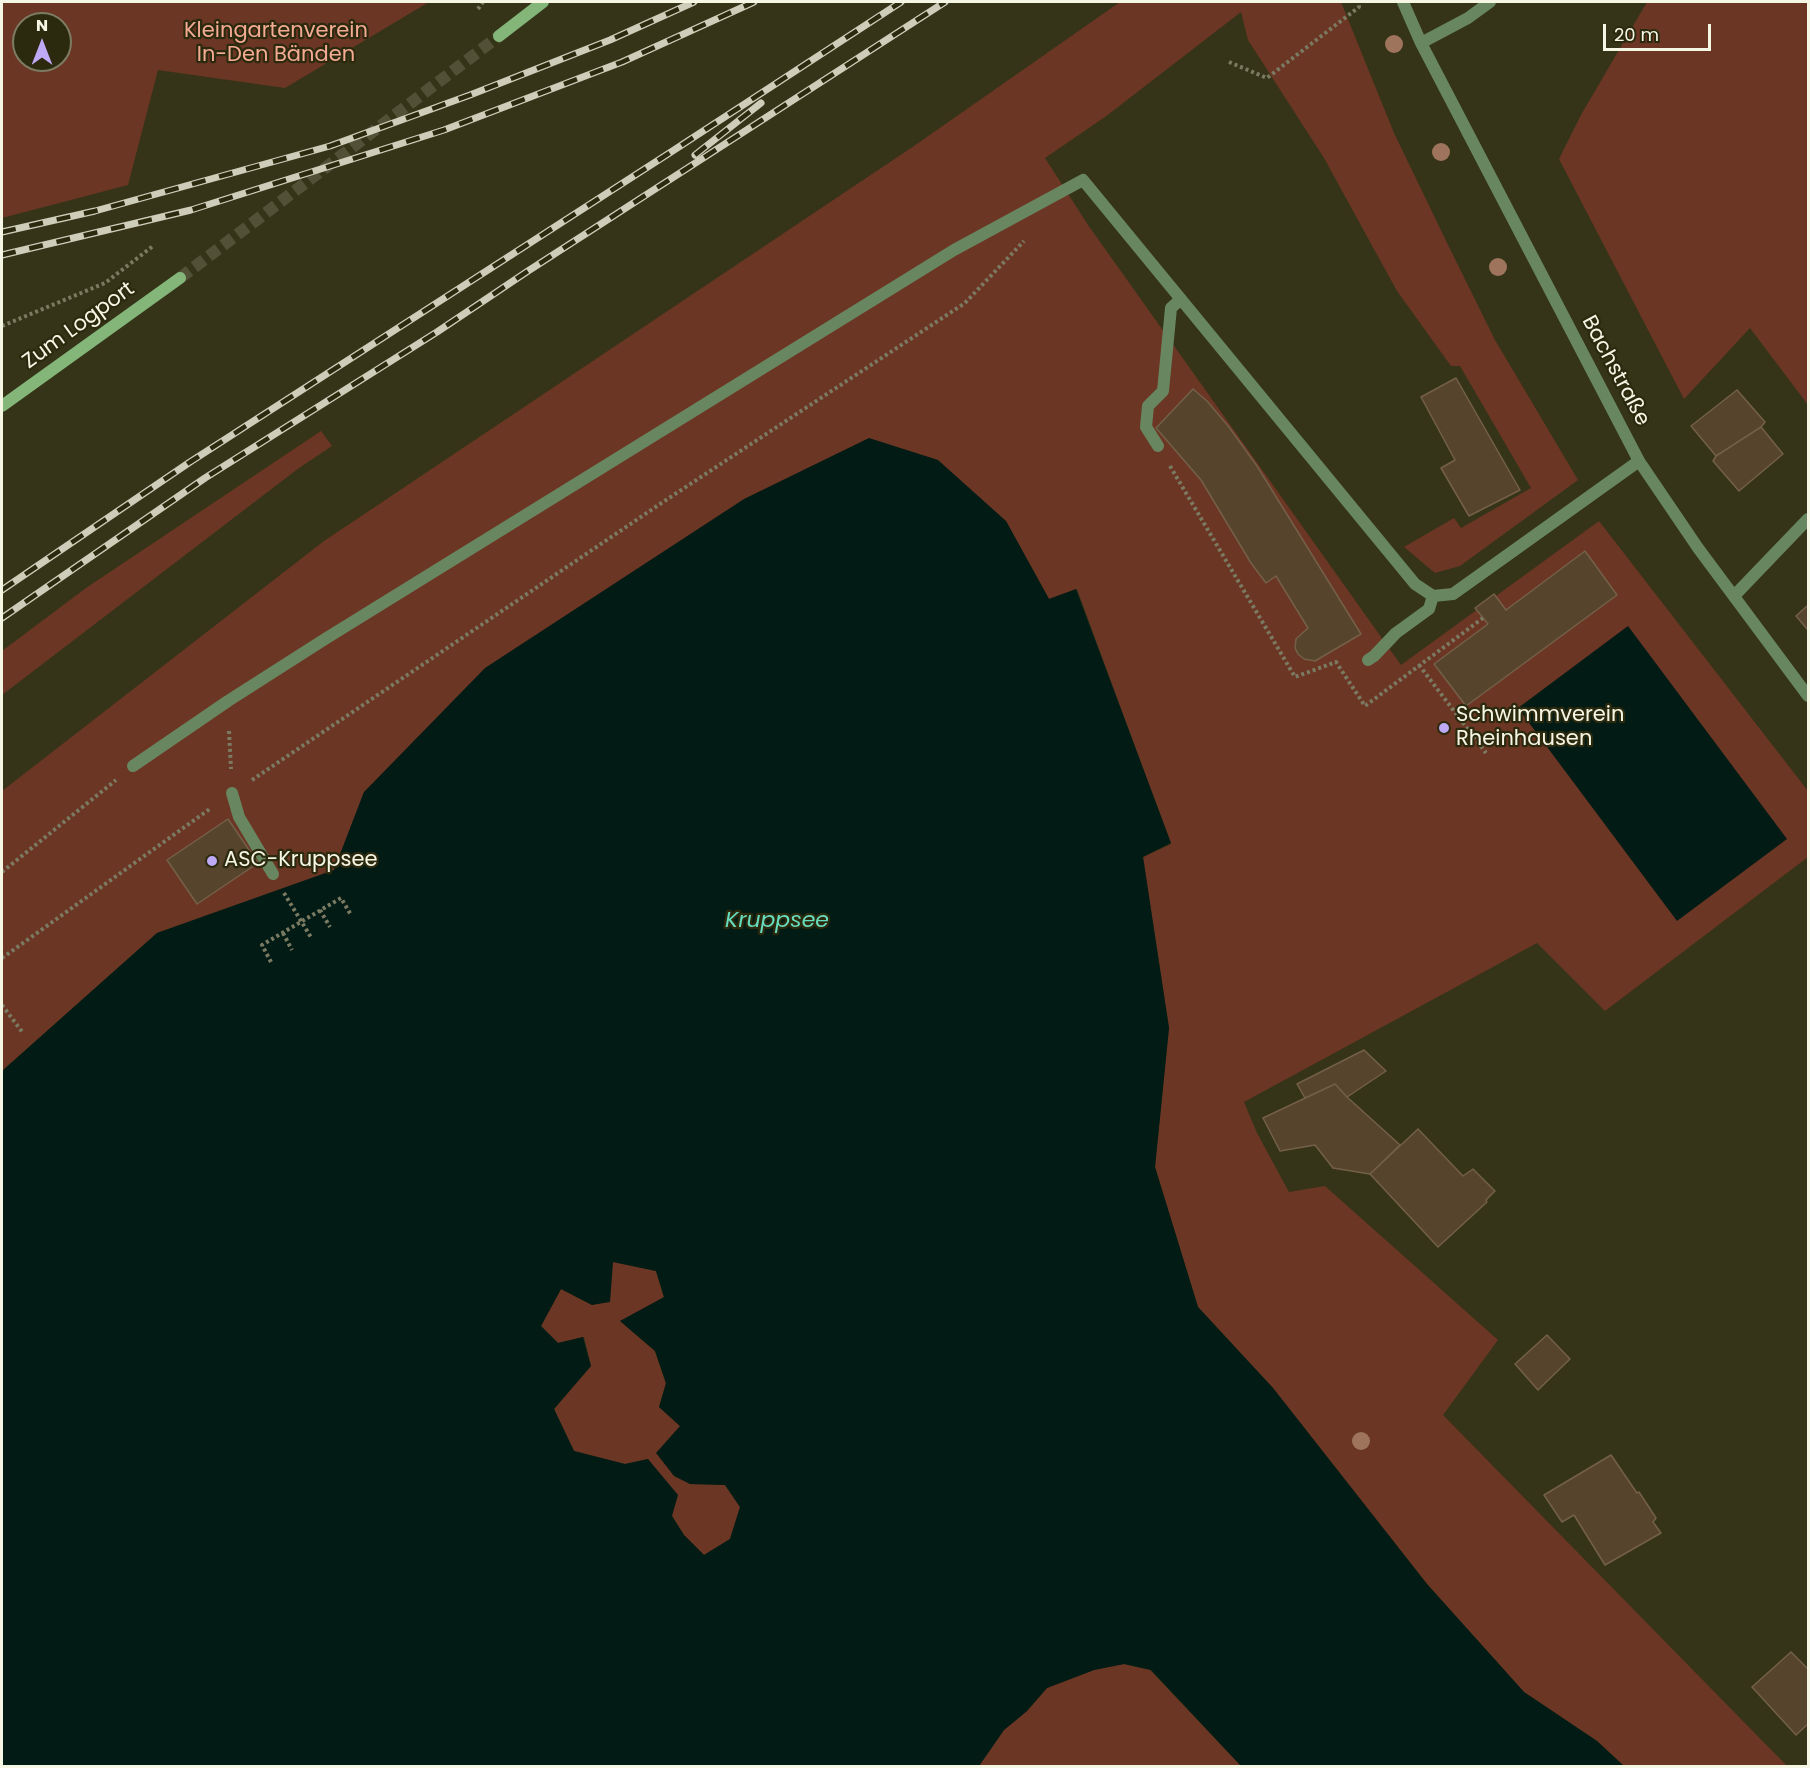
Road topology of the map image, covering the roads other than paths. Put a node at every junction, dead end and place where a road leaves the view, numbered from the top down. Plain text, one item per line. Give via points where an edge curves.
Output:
1 (543, 2) edge
2 (1403, 2) edge
3 (1490, 2) edge
4 (499, 36) tunnel mouth
5 (1421, 43) junction
6 (180, 278) tunnel mouth
7 (1181, 299) junction
8 (2, 406) edge
9 (1158, 446) road end
10 (1639, 460) junction
11 (1809, 519) edge
12 (1433, 596) junction
13 (1734, 596) junction
14 (1368, 660) dead end
15 (1809, 696) edge
16 (133, 766) road end
17 (232, 793) road end
18 (273, 874) road end

1 - 4 main road
2 - 5 street, Bachstraße
3 - 5 street
5 - 10 street, Bachstraße
6 - 8 main road, Zum Logport
7 - 9 street via 1171,308 1163,391 1148,406 1146,427
7 - 12 street via 1415,584
7 - 16 street via 1083,180 954,250 325,639
10 - 12 street via 1453,594
10 - 13 street, Bachstraße
11 - 13 street
12 - 14 street via 1429,609
13 - 15 street, Bachstraße
17 - 18 street via 239,817

